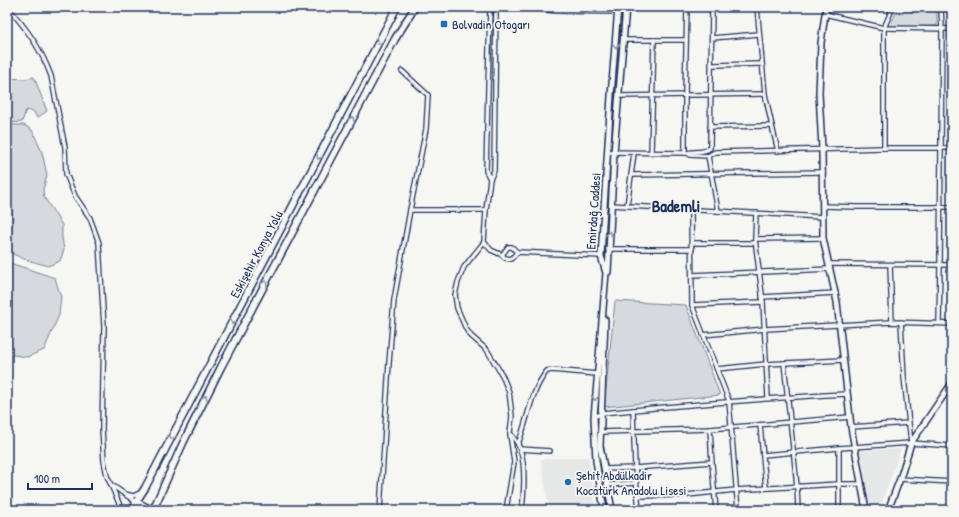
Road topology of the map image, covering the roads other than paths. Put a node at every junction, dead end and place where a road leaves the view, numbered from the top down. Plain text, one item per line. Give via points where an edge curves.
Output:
1 (7, 7) edge
2 (397, 7) edge
3 (415, 7) edge
4 (490, 7) edge
5 (496, 7) edge
6 (520, 7) edge
7 (626, 7) edge
8 (687, 7) edge
9 (701, 7) edge
10 (712, 7) edge
11 (757, 7) edge
12 (827, 7) edge
13 (893, 7) edge
14 (941, 7) edge
15 (527, 8) edge
16 (618, 9) edge
17 (825, 14) junction
18 (884, 28) junction
19 (942, 29) junction
20 (952, 29) edge
21 (759, 34) junction
22 (712, 38) junction
23 (623, 40) junction
24 (654, 40) junction
25 (686, 40) junction
26 (762, 64) junction
27 (712, 65) junction
28 (402, 71) dead end
29 (765, 94) junction
30 (652, 95) junction
31 (684, 95) junction
32 (711, 95) junction
33 (618, 96) junction
34 (772, 126) junction
35 (710, 127) junction
36 (884, 148) junction
37 (941, 148) junction
38 (952, 148) edge
39 (822, 150) junction
40 (778, 151) junction
41 (608, 152) junction
42 (614, 153) junction
43 (634, 153) junction
44 (651, 153) junction
45 (686, 153) junction
46 (708, 156) junction
47 (823, 172) junction
48 (711, 174) junction
49 (631, 176) junction
50 (490, 179) junction
51 (611, 205) junction
52 (627, 206) junction
53 (823, 206) junction
54 (941, 206) junction
55 (952, 207) edge
56 (410, 210) junction
57 (486, 210) junction
58 (691, 210) junction
59 (718, 211) junction
60 (756, 213) junction
61 (822, 217) junction
62 (823, 238) junction
63 (755, 241) junction
64 (484, 242) junction
65 (692, 243) junction
66 (608, 249) junction
67 (692, 250) junction
68 (517, 252) junction
69 (502, 254) junction
70 (601, 256) junction
71 (890, 265) junction
72 (940, 265) junction
73 (952, 265) edge
74 (829, 267) junction
75 (759, 272) junction
76 (692, 275) junction
77 (836, 293) junction
78 (762, 297) junction
79 (763, 302) junction
80 (692, 305) junction
81 (892, 322) junction
82 (901, 322) junction
83 (939, 323) junction
84 (952, 324) edge
85 (840, 326) junction
86 (765, 329) junction
87 (703, 335) junction
88 (843, 360) junction
89 (784, 363) junction
90 (766, 364) junction
91 (717, 369) junction
92 (597, 374) junction
93 (952, 383) edge
94 (950, 388) edge
95 (847, 394) junction
96 (787, 397) junction
97 (768, 398) junction
98 (729, 402) junction
99 (633, 410) junction
100 (602, 413) junction
101 (594, 417) junction
102 (850, 417) junction
103 (790, 423) junction
104 (909, 423) junction
105 (760, 425) junction
106 (732, 427) junction
107 (851, 428) junction
108 (710, 429) junction
109 (634, 431) junction
110 (601, 432) junction
111 (510, 433) junction
112 (911, 443) junction
113 (518, 444) junction
114 (952, 446) edge
115 (854, 447) junction
116 (839, 448) junction
117 (520, 449) junction
118 (550, 452) dead end
119 (794, 452) junction
120 (763, 456) junction
121 (711, 462) junction
122 (635, 468) junction
123 (604, 469) junction
124 (900, 480) junction
125 (636, 482) junction
126 (952, 482) edge
127 (839, 484) junction
128 (861, 484) junction
129 (112, 485) junction
130 (607, 485) junction
131 (797, 486) junction
132 (145, 488) junction
133 (766, 488) junction
134 (736, 490) junction
135 (715, 492) junction
136 (124, 494) junction
137 (637, 496) junction
138 (136, 502) junction
139 (122, 510) edge
140 (132, 510) edge
141 (153, 510) edge
142 (380, 510) edge
143 (506, 510) edge
144 (522, 510) edge
145 (604, 510) edge
146 (612, 510) edge
147 (639, 510) edge
148 (716, 510) edge
149 (738, 510) edge
150 (798, 510) edge
151 (839, 510) edge
152 (866, 510) edge
153 (888, 510) edge

1 - 129 street via 28,32 47,65 65,147 66,174 75,196 90,218 99,243 104,327 102,429 104,461
2 -> 132 highway, Eskişehir Konya Yolu
141 -> 3 highway via 221,367 395,39
4 - 50 street via 486,171
5 - 50 street via 494,171
6 - 15 street
7 - 8 street
7 - 16 street
7 - 23 main road, Emirdağ Caddesi
8 - 9 street
8 - 25 street
10 - 22 street
11 - 21 street
12 - 17 main road
13 - 18 street
14 - 19 street
15 - 16 street via 557,11
16 -> 41 main road, Emirdağ Caddesi
17 - 18 street
17 - 39 main road via 819,93
18 - 19 street
18 - 36 street
19 - 20 street
19 - 37 street
21 - 22 street
21 - 26 street
22 - 27 street
23 - 24 street
23 - 33 main road, Emirdağ Caddesi
24 - 25 street
24 - 30 street
25 - 31 street
26 - 27 street
26 - 29 street
27 - 32 street
28 - 56 street via 428,95 426,129
29 - 32 street
29 - 34 street
30 - 31 street
30 - 33 street
30 - 44 street
31 - 32 street
31 - 45 street
32 - 35 street
33 - 42 main road, Emirdağ Caddesi
34 - 35 street
34 - 40 street
35 - 45 street via 710,148 706,151
36 - 37 street
36 - 39 street
37 - 38 street
37 - 54 street
39 - 40 street
39 - 47 main road
40 - 46 street via 715,152
41 - 42 street
41 - 70 main road, Emirdağ Caddesi
42 - 43 street
42 - 51 main road, Emirdağ Caddesi
43 - 44 street
43 - 49 street
44 - 45 street
45 - 46 street
46 - 48 street
47 - 48 street
47 - 53 main road
48 - 49 street
48 - 59 street
49 - 52 street
50 - 57 street
51 - 52 street
66 -> 51 main road, Emirdağ Caddesi
52 - 58 street
53 - 54 street
53 - 61 main road
54 - 55 street
54 - 72 street
56 - 57 street
56 - 142 street via 394,300
57 - 64 street
58 - 59 street
58 - 65 street
59 - 60 street
60 - 61 street
60 - 63 street
61 - 62 main road
62 - 63 street
62 - 74 main road
63 - 65 street
63 - 75 street
64 - 69 street via 491,250
64 - 111 street via 464,267 455,295 457,308 466,329 487,350 509,392 512,416
65 - 67 street
66 - 67 street
66 - 100 main road, Emirdağ Caddesi
67 - 76 street
68 - 69 street via 508,247
68 - 69 street via 511,259 505,258
68 - 70 street
70 - 92 main road, Emirdağ Caddesi via 606,273
71 - 72 street
71 - 74 street
71 - 81 street
72 - 73 street
72 - 83 street
74 - 75 street
74 - 77 main road
75 - 76 street
75 - 78 street
76 - 80 street
77 - 78 street
77 - 85 main road
78 - 79 street
79 - 80 street
79 - 86 street
80 - 87 street
81 - 82 street
81 - 85 street
82 - 83 street
82 - 104 street
83 - 84 street
85 - 86 street
85 - 88 main road
86 - 87 street
86 - 90 street
87 - 91 street
88 - 89 street
88 - 95 main road
89 - 90 street
89 - 96 street
90 - 91 street
90 - 97 street
91 - 98 street
92 -> 101 main road, Emirdağ Caddesi
92 - 113 street via 547,371 529,407 525,429
93 - 94 main road
94 - 112 main road
95 - 96 street
95 - 102 main road
96 - 97 street
96 - 103 street
97 - 98 street
98 - 99 street
98 - 106 street
99 - 100 street
99 - 109 street
100 - 101 street
100 - 110 main road, Emirdağ Caddesi
101 - 145 main road, Emirdağ Caddesi via 596,461
102 - 103 street
102 - 107 main road
103 - 105 street
103 - 119 street
104 - 107 street
104 - 112 street
105 - 106 street
105 - 120 street
106 - 108 street
106 - 134 street
107 - 115 main road
108 - 109 street
108 - 121 street
109 - 110 street
109 - 122 street
110 - 123 main road, Emirdağ Caddesi via 600,446
111 - 113 street
111 - 143 street via 514,462
112 - 114 street
112 - 115 street
112 - 124 main road
113 - 117 street
115 - 116 street
115 - 128 main road
116 - 119 street
116 - 127 street
117 - 118 street
117 - 144 street via 524,475
119 - 120 street
119 - 131 street
120 - 133 street
121 - 122 street
121 - 135 street
122 - 123 street
122 - 125 street
123 - 130 main road, Emirdağ Caddesi
124 - 126 street
124 - 153 main road
125 - 130 street
125 - 137 street
127 - 128 street
127 - 131 street
127 - 151 street
128 - 152 main road
129 - 136 street
129 - 139 street
130 - 146 main road, Emirdağ Caddesi
131 - 133 street
131 - 150 street
132 - 136 street via 133,496
132 - 138 highway, Eskişehir Konya Yolu
133 - 134 street
134 - 135 street
134 - 149 street
135 - 137 street
135 - 148 street
136 - 138 street
137 - 147 street
138 - 140 highway, Eskişehir Konya Yolu
138 - 141 highway

